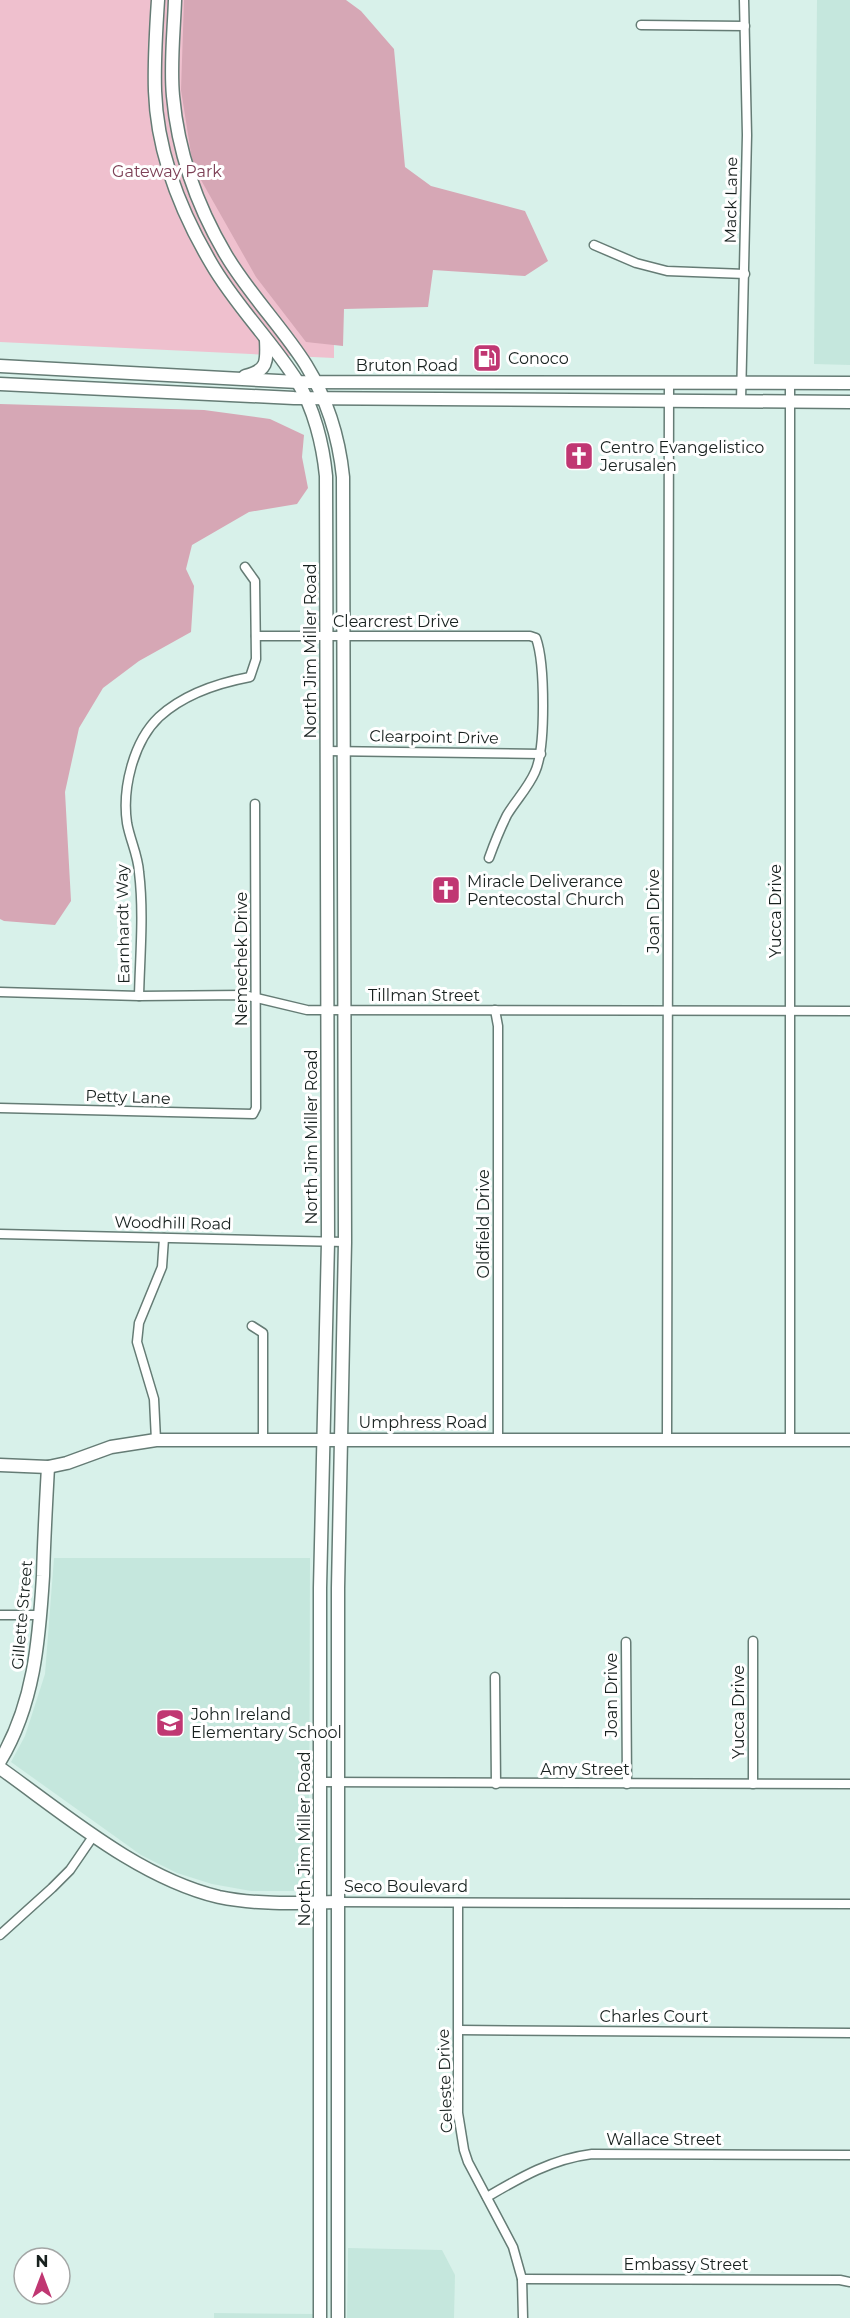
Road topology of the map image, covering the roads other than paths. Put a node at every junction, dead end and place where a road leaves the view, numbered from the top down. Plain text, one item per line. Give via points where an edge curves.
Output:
1 (158, 0) edge
2 (175, 0) edge
3 (744, 0) edge
4 (641, 25) dead end
5 (745, 26) junction
6 (174, 101) junction
7 (156, 104) junction
8 (594, 244) dead end
9 (745, 274) junction
10 (266, 339) junction
11 (0, 366) edge
12 (233, 378) junction
13 (314, 381) junction
14 (298, 382) junction
15 (531, 382) junction
16 (669, 382) junction
17 (742, 383) junction
18 (790, 383) junction
19 (850, 383) edge
20 (0, 384) edge
21 (305, 398) junction
22 (323, 399) junction
23 (531, 400) junction
24 (669, 401) junction
25 (741, 401) junction
26 (790, 402) junction
27 (850, 402) edge
28 (344, 514) junction
29 (327, 515) junction
30 (245, 567) dead end
31 (256, 636) junction
32 (326, 636) junction
33 (344, 636) junction
34 (344, 750) junction
35 (326, 751) junction
36 (541, 754) junction
37 (255, 804) dead end
38 (489, 858) dead end
39 (0, 992) edge
40 (139, 996) junction
41 (257, 998) junction
42 (327, 1010) junction
43 (344, 1010) junction
44 (495, 1010) junction
45 (668, 1011) junction
46 (790, 1011) junction
47 (850, 1011) edge
48 (0, 1108) edge
49 (254, 1113) joint
50 (0, 1234) edge
51 (164, 1238) junction
52 (328, 1242) junction
53 (345, 1242) junction
54 (252, 1326) dead end
55 (498, 1438) junction
56 (667, 1439) junction
57 (790, 1439) junction
58 (156, 1440) junction
59 (263, 1440) junction
60 (324, 1440) junction
61 (340, 1440) junction
62 (850, 1440) edge
63 (0, 1465) edge
64 (48, 1467) junction
65 (320, 1588) junction
66 (338, 1588) junction
67 (0, 1615) edge
68 (41, 1615) junction
69 (753, 1641) dead end
70 (627, 1642) dead end
71 (495, 1677) dead end
72 (0, 1761) edge
73 (0, 1768) edge
74 (321, 1782) junction
75 (337, 1783) junction
76 (496, 1784) junction
77 (627, 1784) junction
78 (753, 1784) junction
79 (850, 1784) edge
80 (94, 1835) junction
81 (337, 1902) junction
82 (320, 1903) junction
83 (458, 1903) junction
84 (850, 1904) edge
85 (0, 1935) edge
86 (459, 2030) junction
87 (850, 2032) edge
88 (850, 2155) edge
89 (320, 2177) junction
90 (337, 2177) junction
91 (487, 2197) junction
92 (320, 2275) junction
93 (338, 2277) junction
94 (522, 2279) junction
95 (850, 2282) edge
96 (320, 2318) edge
97 (338, 2318) edge
98 (523, 2318) edge

1 - 7 main road, North Jim Miller Road
2 - 6 main road, North Jim Miller Road
3 - 5 street, Mack Lane
4 - 5 street
5 - 9 street, Mack Lane
6 - 7 main road
6 - 13 main road, North Jim Miller Road via 183,156 204,214 237,272
7 - 10 main road, North Jim Miller Road via 173,182 190,224 212,265
8 - 9 street via 636,263 668,271
9 - 17 street, Mack Lane
10 - 12 main road via 267,359 259,372
10 - 14 main road, North Jim Miller Road
11 - 12 main road, Bruton Road
12 - 14 main road, Bruton Road
13 - 14 main road, Bruton Road
13 - 15 main road, Bruton Road
13 - 22 main road, North Jim Miller Road
14 - 21 main road, North Jim Miller Road
15 - 16 main road, Bruton Road
15 - 23 main road
16 - 17 main road, Bruton Road
16 - 24 street, Joan Drive
17 - 18 main road, Bruton Road
17 - 25 street, Mack Lane
18 - 19 main road, Bruton Road
18 - 26 street, Yucca Drive
20 - 21 main road, Bruton Road
21 - 22 main road, Bruton Road
21 - 29 main road, North Jim Miller Road via 325,463
22 - 23 main road, Bruton Road
22 - 28 main road, North Jim Miller Road via 340,449
23 - 24 main road, Bruton Road
24 - 25 main road, Bruton Road
24 - 45 street, Joan Drive
25 - 26 main road, Bruton Road
26 - 27 main road, Bruton Road
26 - 46 street, Yucca Drive
28 - 29 main road
28 - 33 main road, North Jim Miller Road
29 - 32 main road, North Jim Miller Road
30 - 31 street, Earnhardt Way via 255,581
31 - 32 street, Clearcrest Drive
31 - 40 street, Earnhardt Way via 256,659 250,677 210,687 184,699 159,718 142,742 131,770 126,807 139,871
32 - 33 street, Clearcrest Drive
32 - 35 main road, North Jim Miller Road
33 - 34 main road, North Jim Miller Road
33 - 36 street, Clearcrest Drive via 536,638 541,665
34 - 35 street, Clearpoint Drive
34 - 36 street, Clearpoint Drive
34 - 43 main road, North Jim Miller Road
35 - 42 main road, North Jim Miller Road
36 - 38 street via 527,789 508,815
37 - 41 street, Nemechek Drive
39 - 40 street, Tillman Street
40 - 41 street, Tillman Street
41 - 42 street, Tillman Street via 299,1009
41 - 49 street, Nemechek Drive
42 - 43 street, Tillman Street
42 - 52 main road, North Jim Miller Road
43 - 44 street, Tillman Street
43 - 53 main road, North Jim Miller Road
44 - 45 street, Tillman Street
44 - 55 street, Oldfield Drive
45 - 46 street, Tillman Street
45 - 56 street, Joan Drive
46 - 47 street, Tillman Street
46 - 57 street, Yucca Drive
48 - 49 street, Petty Lane
50 - 51 street, Woodhill Road
51 - 52 street, Woodhill Road
51 - 58 street via 162,1268 139,1323 137,1342 154,1399
52 - 53 street, Woodhill Road
52 - 60 main road, North Jim Miller Road
53 - 61 main road, North Jim Miller Road
54 - 59 street via 263,1333
55 - 56 main road, Umphress Road
55 - 61 main road, Umphress Road
56 - 57 main road, Umphress Road
57 - 62 main road, Umphress Road
58 - 59 main road, Umphress Road
58 - 64 main road, Umphress Road via 111,1447
59 - 60 main road, Umphress Road
60 - 61 main road, Umphress Road
60 - 65 main road, North Jim Miller Road
61 - 66 main road, North Jim Miller Road
63 - 64 main road, Umphress Road
64 - 68 main road, Gillette Street
65 - 66 main road
65 - 74 main road, North Jim Miller Road
66 - 75 main road, North Jim Miller Road
67 - 68 street
68 - 72 main road, Gillette Street via 31,1687
69 - 78 street, Yucca Drive
70 - 77 street, Joan Drive
71 - 76 street
73 - 80 main road, Seco Boulevard
74 - 75 street, Amy Street
74 - 82 main road, North Jim Miller Road
75 - 76 street, Amy Street
75 - 81 main road, North Jim Miller Road
76 - 77 street, Amy Street
77 - 78 street, Amy Street
78 - 79 street, Amy Street
80 - 82 main road, Seco Boulevard via 157,1875 195,1890 248,1901
80 - 85 street via 58,1882
81 - 82 main road, Seco Boulevard
81 - 83 street, Seco Boulevard
81 - 90 main road, North Jim Miller Road
82 - 89 main road, North Jim Miller Road
83 - 84 street, Seco Boulevard
83 - 86 street, Celeste Drive
86 - 87 street, Charles Court
86 - 91 street, Celeste Drive via 460,2133 468,2162
88 - 91 street, Wallace Street via 592,2154 542,2166
89 - 90 main road
89 - 92 main road, North Jim Miller Road
90 - 93 main road, North Jim Miller Road
91 - 94 street, Celeste Drive via 513,2247
92 - 93 main road
92 - 96 main road, North Jim Miller Road
93 - 97 main road, North Jim Miller Road
94 - 95 street, Embassy Street
94 - 98 street, Celeste Drive

